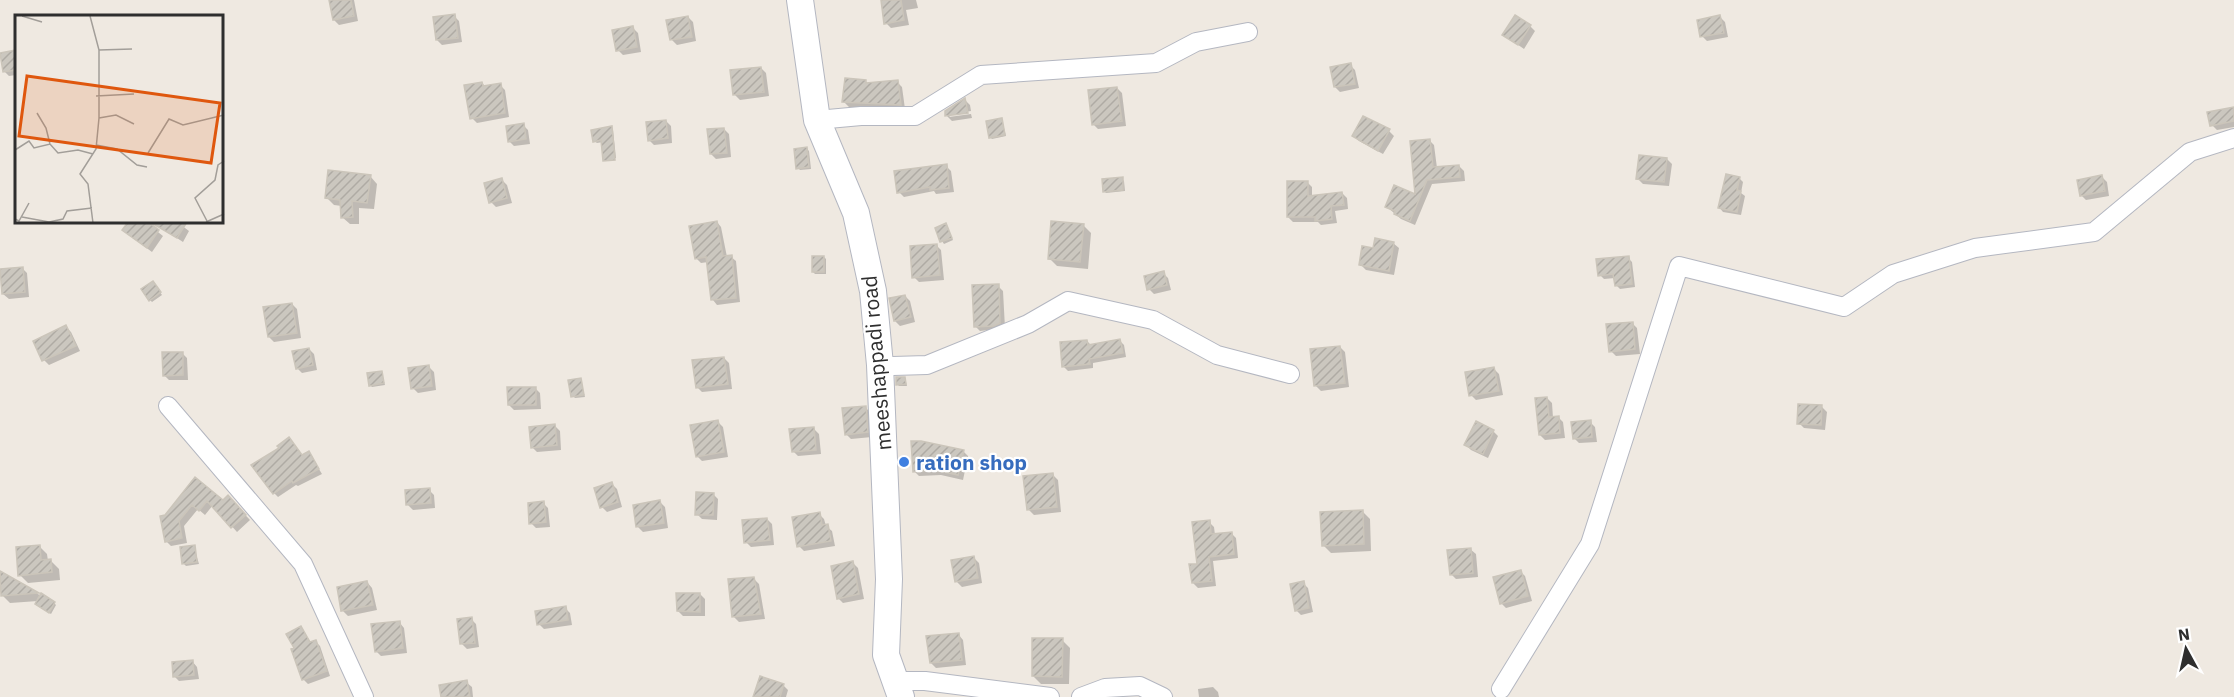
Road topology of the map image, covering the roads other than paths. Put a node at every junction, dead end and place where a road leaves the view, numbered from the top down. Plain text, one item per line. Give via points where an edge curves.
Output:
1 (800, 0) edge
2 (1248, 32) dead end
3 (817, 120) junction
4 (2234, 138) edge
5 (880, 365) junction
6 (1290, 374) dead end
7 (168, 406) dead end
8 (898, 689) edge
9 (1502, 689) dead end
10 (364, 697) edge
11 (1050, 697) edge
12 (1081, 697) edge
13 (1163, 697) edge

1 - 3 street, meeshappadi road
2 - 3 street via 1196,42 1156,63 981,75 915,116
3 - 5 street, meeshappadi road via 856,213 873,291
4 - 9 street via 2190,152 2094,232 1975,248 1893,274 1844,307 1678,266 1590,544
5 - 6 street via 927,365 1028,324 1068,301 1153,320 1217,355
5 - 8 street, meeshappadi road via 889,579 886,655
7 - 10 street via 303,564
8 - 11 street via 925,681
12 - 13 street via 1105,688 1140,686

